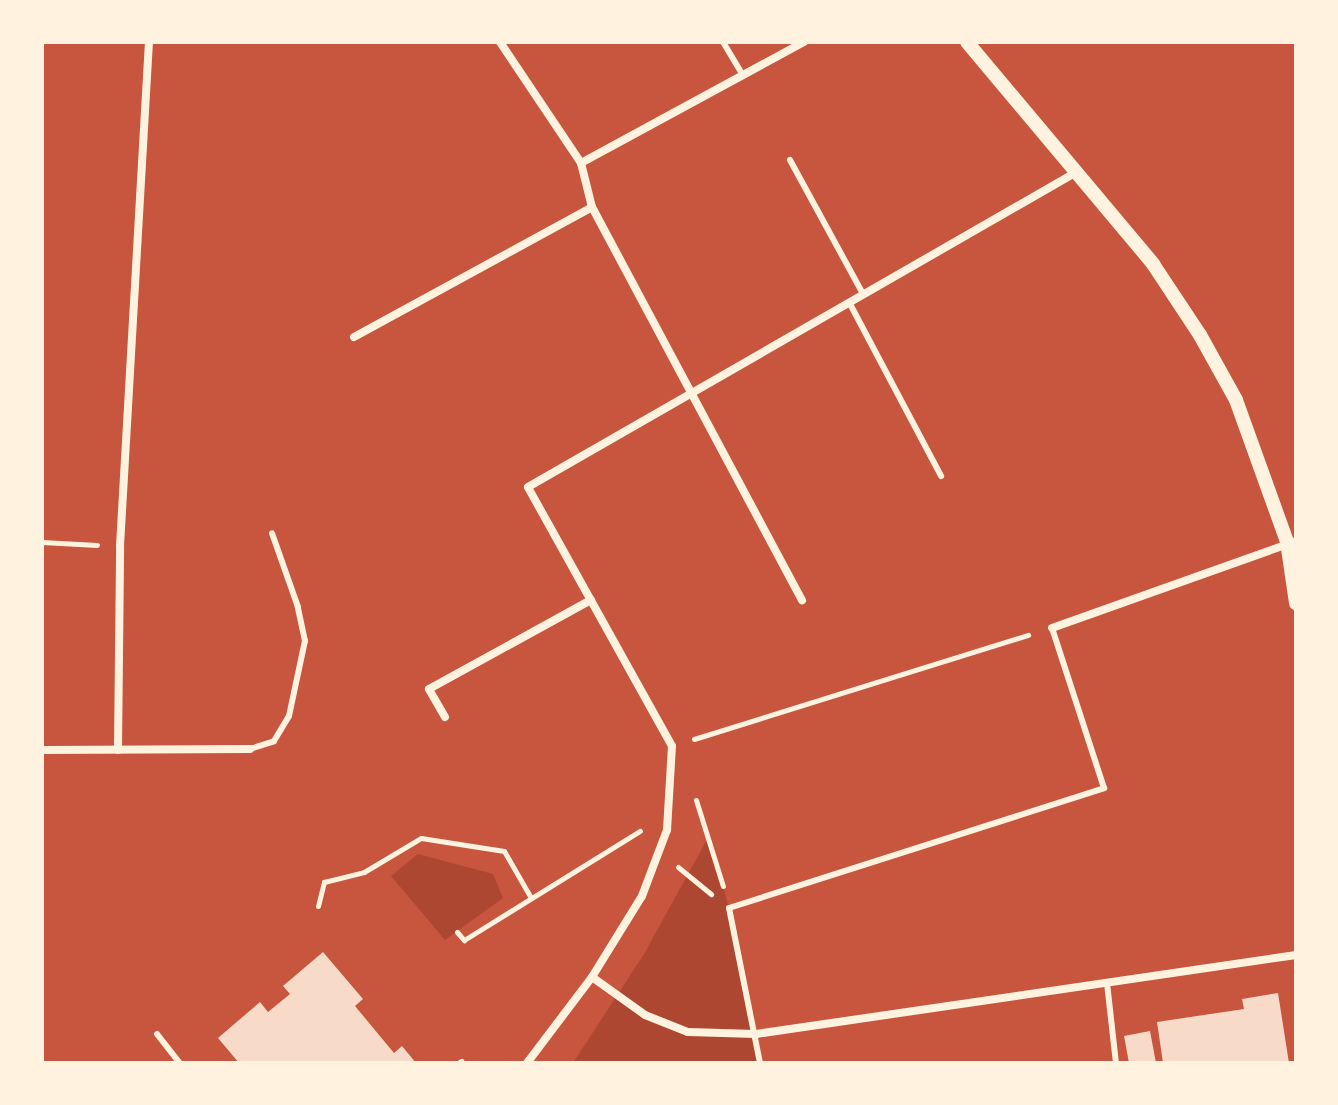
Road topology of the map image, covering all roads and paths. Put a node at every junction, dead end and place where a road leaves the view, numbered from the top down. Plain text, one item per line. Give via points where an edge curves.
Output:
1 (149, 42) edge
2 (500, 42) edge
3 (723, 42) edge
4 (804, 42) edge
5 (967, 42) edge
6 (743, 75) junction
7 (790, 160) dead end
8 (581, 163) junction
9 (1075, 173) junction
10 (592, 207) junction
11 (863, 294) junction
12 (849, 302) junction
13 (354, 337) dead end
14 (691, 393) junction
15 (941, 476) dead end
16 (272, 533) dead end
17 (42, 542) edge
18 (1292, 542) edge
19 (120, 546) junction
20 (591, 600) junction
21 (802, 600) dead end
22 (1296, 603) edge
23 (1052, 628) junction
24 (445, 717) dead end
25 (672, 746) junction
26 (250, 749) joint
27 (42, 750) edge
28 (118, 750) junction
29 (668, 814) junction
30 (659, 851) junction
31 (531, 898) junction
32 (318, 906) dead end
33 (729, 908) junction
34 (457, 932) dead end
35 (1296, 955) edge
36 (592, 977) junction
37 (1107, 983) junction
38 (157, 1034) dead end
39 (756, 1034) junction
40 (180, 1063) edge
41 (527, 1063) edge
42 (760, 1063) edge
43 (1116, 1063) edge

1 - 19 street
2 - 8 street
3 - 6 lane
4 - 6 street
5 - 9 street
6 - 8 street
7 - 11 lane
8 - 10 street
9 - 11 street
9 - 18 street via 1153,264 1200,335 1236,400
10 - 13 street
10 - 14 street
11 - 12 street
12 - 14 street
12 - 15 lane
14 - 20 street via 528,487
14 - 21 street
16 - 26 lane via 305,641 289,716 274,741
17 - 19 path
18 - 22 street
18 - 23 street
19 - 28 street
20 - 24 street via 429,689
20 - 25 street
23 - 25 path
23 - 33 lane via 1104,788
25 - 29 street
25 - 33 path via 703,817
26 - 28 street
27 - 28 street
29 - 30 street
29 - 31 path
30 - 33 path
30 - 36 street via 642,896
31 - 32 path via 504,851 421,838 364,872 324,882
31 - 34 path via 464,940
33 - 39 lane
35 - 37 street
36 - 39 street via 645,1015 688,1032
36 - 41 street
37 - 39 street
37 - 43 lane
38 - 40 lane
39 - 42 lane

